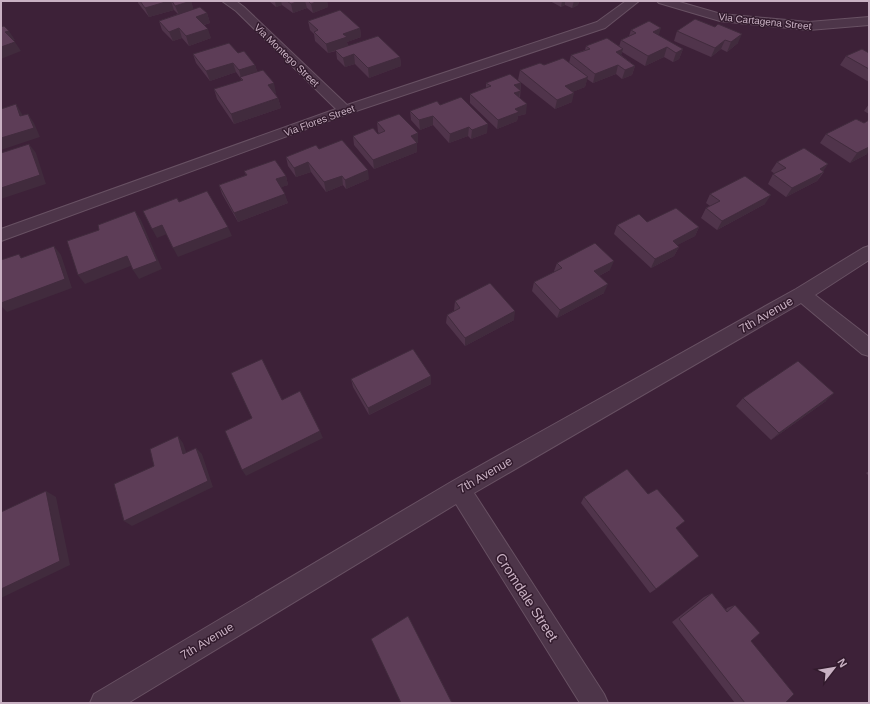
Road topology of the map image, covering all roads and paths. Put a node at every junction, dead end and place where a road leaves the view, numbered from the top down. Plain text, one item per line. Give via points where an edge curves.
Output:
1 (228, 1) edge
2 (633, 1) edge
3 (663, 1) edge
4 (869, 21) edge
5 (345, 110) junction
6 (1, 235) edge
7 (869, 252) edge
8 (802, 294) junction
9 (869, 348) edge
10 (459, 490) junction
11 (103, 703) edge
12 (595, 703) edge

1 - 5 street, Via Montego Street via 240,9
2 - 5 street, Via Flores Street via 601,25
3 - 4 street, Via Cartagena Street via 720,17 809,26
5 - 6 street, Via Flores Street
7 - 8 street, 7th Avenue
8 - 9 street
8 - 10 street, 7th Avenue
10 - 11 street, 7th Avenue
10 - 12 street, Cromdale Street

